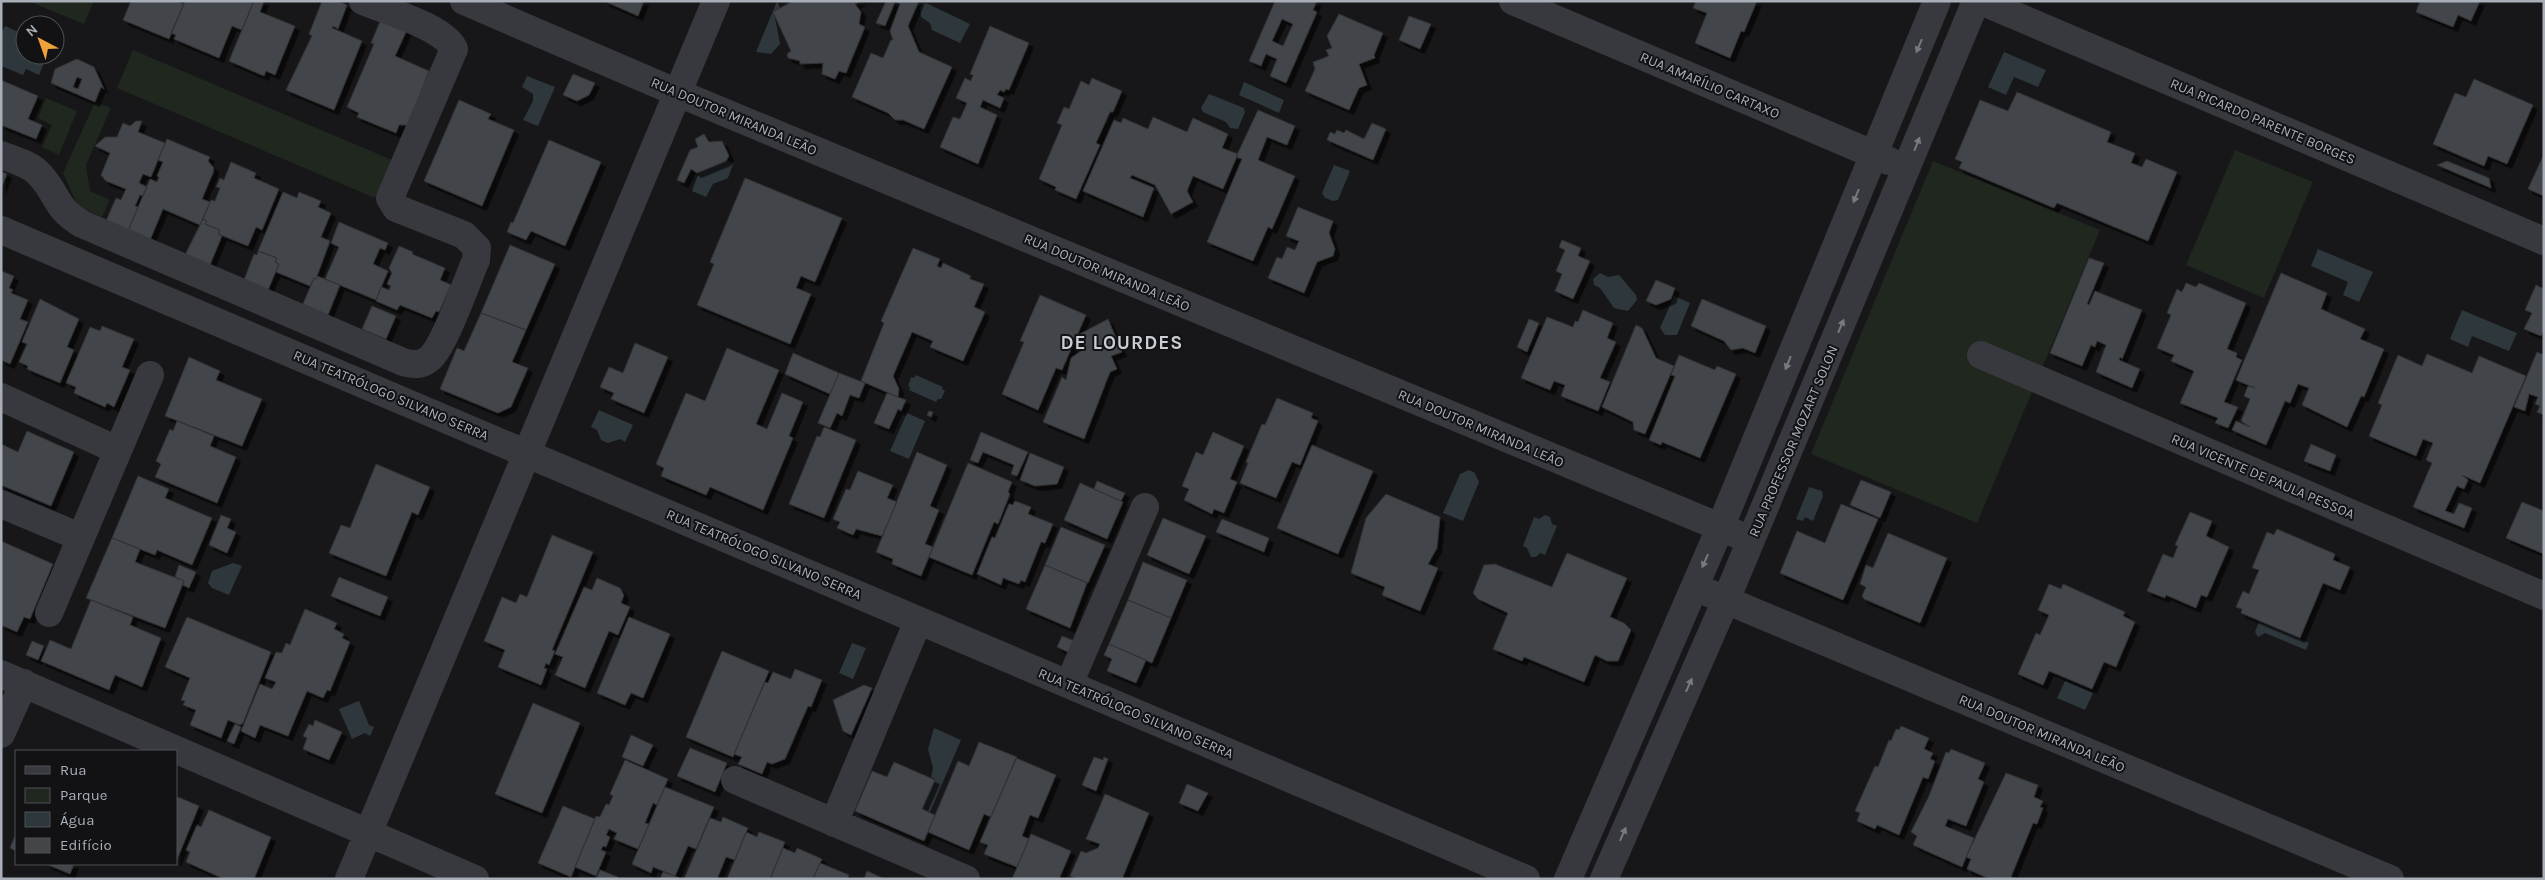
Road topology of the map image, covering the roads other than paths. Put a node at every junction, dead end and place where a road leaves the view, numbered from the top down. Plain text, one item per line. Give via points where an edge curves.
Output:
1 (363, 1) edge
2 (464, 1) edge
3 (716, 1) edge
4 (1513, 1) edge
5 (1938, 1) edge
6 (1976, 1) edge
7 (1981, 1) edge
8 (678, 93) junction
9 (1, 155) edge
10 (1873, 155) junction
11 (1907, 169) junction
12 (1, 230) edge
13 (2544, 241) edge
14 (1982, 355) dead end
15 (150, 375) dead end
16 (1, 398) edge
17 (117, 450) junction
18 (526, 452) junction
19 (1, 504) edge
20 (1145, 507) dead end
21 (1720, 528) junction
22 (80, 537) junction
23 (1751, 540) junction
24 (1694, 587) junction
25 (2544, 596) edge
26 (1726, 600) junction
27 (49, 613) dead end
28 (918, 621) junction
29 (13, 678) edge
30 (1069, 684) junction
31 (1, 734) edge
32 (735, 780) dead end
33 (834, 823) junction
34 (370, 833) junction
35 (349, 879) edge
36 (475, 879) edge
37 (966, 879) edge
38 (1526, 879) edge
39 (1568, 879) edge
40 (1604, 879) edge
41 (2390, 879) edge

1 - 9 street via 439,33 454,49 390,198 396,208 464,235 474,242 476,248 476,260 437,350 423,363 412,365 403,362 82,224 63,210 30,166
2 - 8 street, RUA DOUTOR MIRANDA LEÃO
3 - 8 street
4 - 10 street, RUA AMARÍLIO CARTAXO
5 -> 10 street
11 -> 6 street, RUA PROFESSOR MOZART SOLON
7 - 13 street, RUA RICARDO PARENTE BORGES
8 - 18 street
8 - 21 street, RUA DOUTOR MIRANDA LEÃO
10 - 11 street, RUA AMARÍLIO CARTAXO
10 -> 21 street
23 -> 11 street, RUA PROFESSOR MOZART SOLON
12 - 18 street, RUA TEATRÓLOGO SILVANO SERRA
14 - 25 street, RUA VICENTE DE PAULA PESSOA
15 - 17 street
16 - 17 street
17 - 22 street
18 - 28 street, RUA TEATRÓLOGO SILVANO SERRA
18 - 34 street
19 - 22 street
20 - 30 street
21 - 23 street, RUA DOUTOR MIRANDA LEÃO
21 -> 24 street
22 - 27 street
23 - 26 street, RUA PROFESSOR MOZART SOLON
24 - 26 street, RUA DOUTOR MIRANDA LEÃO
24 - 39 street
40 -> 26 street, RUA PROFESSOR MOZART SOLON
26 - 41 street, RUA DOUTOR MIRANDA LEÃO
28 - 30 street, RUA TEATRÓLOGO SILVANO SERRA
28 - 33 street
29 - 31 street
29 - 34 street
30 - 38 street, RUA TEATRÓLOGO SILVANO SERRA
32 - 33 street
33 - 37 street
34 - 35 street
34 - 36 street

